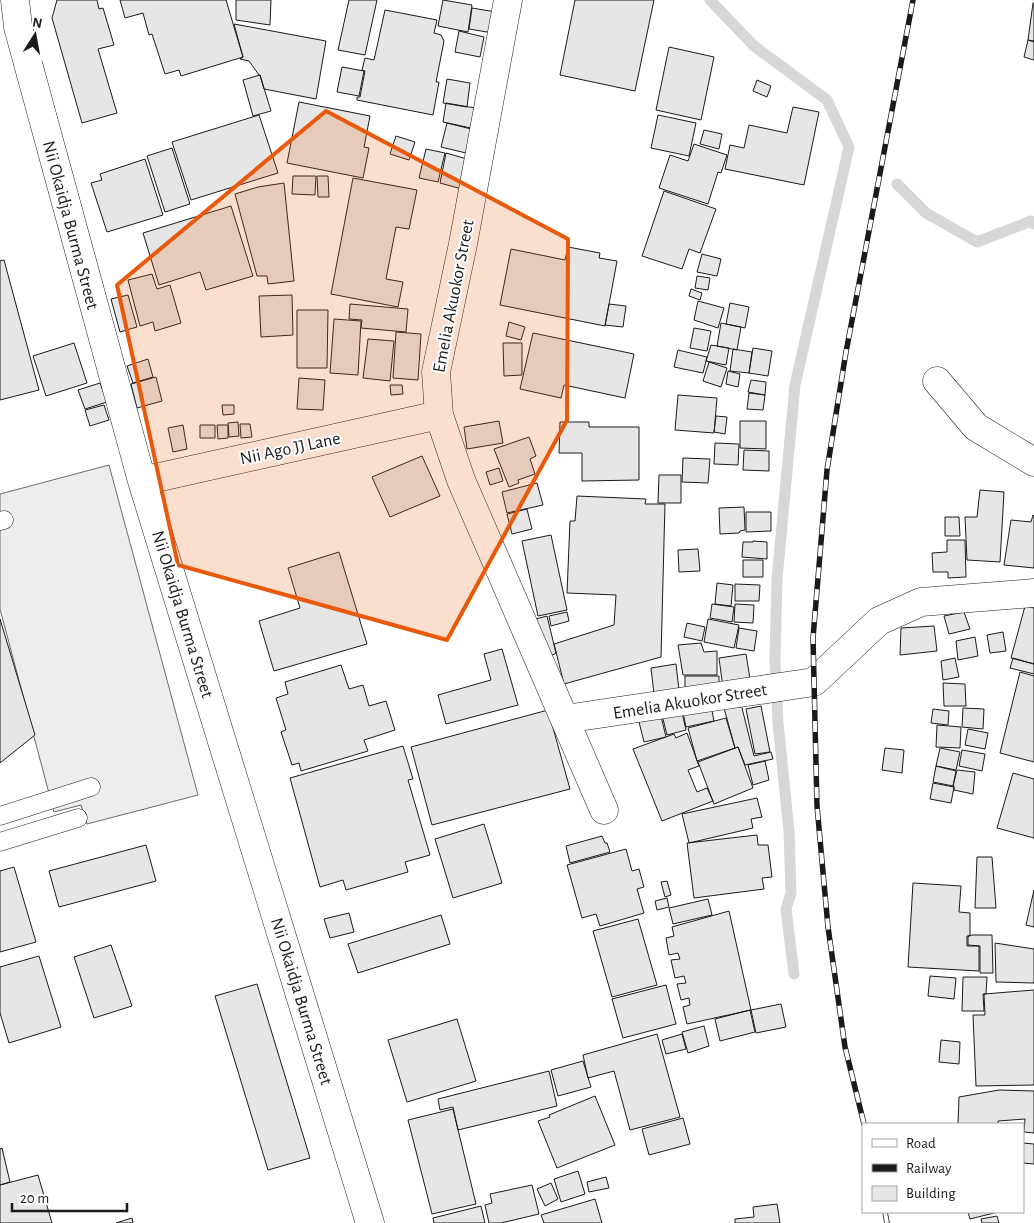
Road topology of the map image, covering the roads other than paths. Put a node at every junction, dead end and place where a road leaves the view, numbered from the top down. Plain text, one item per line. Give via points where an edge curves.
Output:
1 (15, 0) edge
2 (508, 0) edge
3 (937, 381) dead end
4 (439, 415) junction
5 (1034, 462) edge
6 (142, 481) junction
7 (1034, 593) edge
8 (565, 719) junction
9 (91, 787) dead end
10 (604, 810) dead end
11 (0, 816) edge
12 (78, 818) dead end
13 (0, 842) edge
14 (370, 1223) edge

1 - 6 street, Nii Okaidja Burma Street via 18,27
2 - 4 street, Emelia Akuokor Street via 436,372
3 - 5 street via 976,427
4 - 6 street, Nii Ago JJ Lane
4 - 8 street, Emelia Akuokor Street via 461,480
6 - 14 street, Nii Okaidja Burma Street
7 - 8 street, Emelia Akuokor Street via 921,602 879,621 814,682
8 - 10 street, Emelia Akuokor Street
9 - 11 lane
12 - 13 lane

